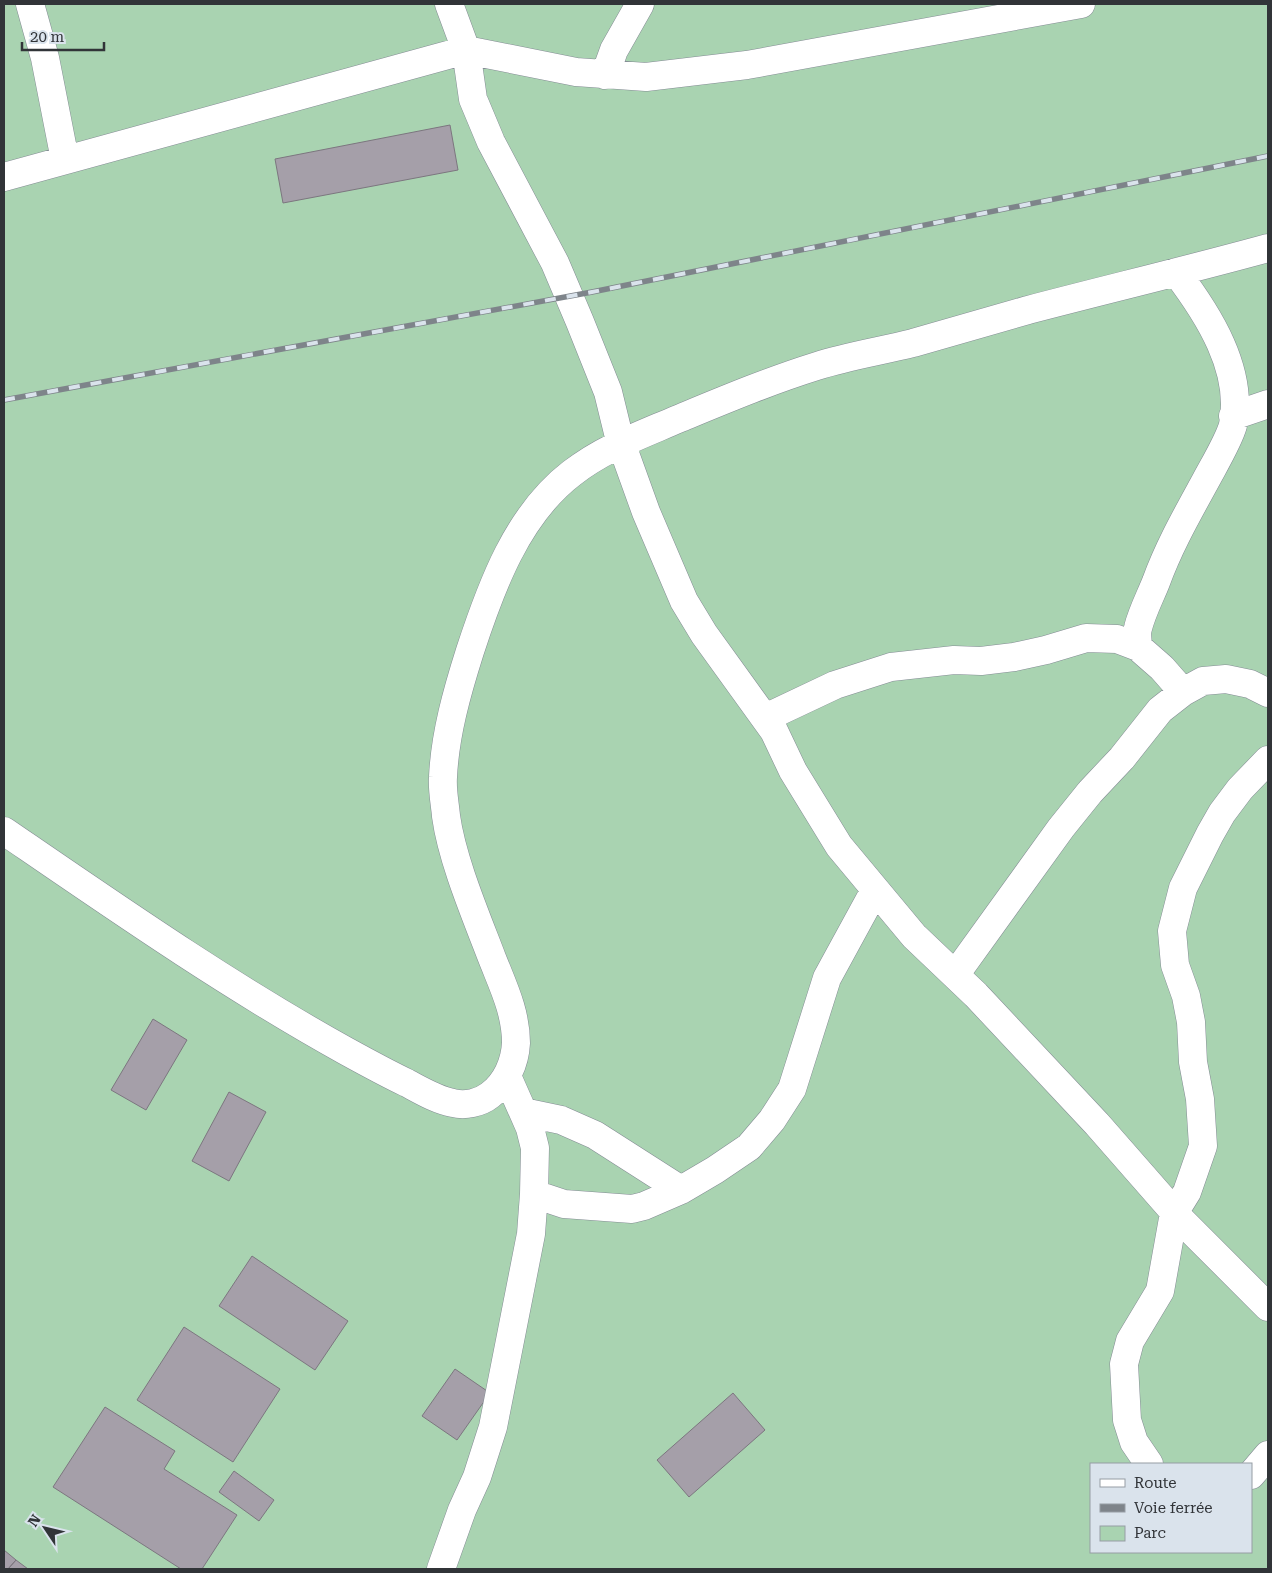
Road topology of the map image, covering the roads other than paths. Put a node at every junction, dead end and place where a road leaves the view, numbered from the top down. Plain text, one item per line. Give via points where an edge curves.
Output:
1 (30, 4) edge
2 (449, 4) edge
3 (640, 4) edge
4 (1081, 4) edge
5 (466, 50) junction
6 (605, 74) junction
7 (65, 160) junction
8 (4, 177) edge
9 (1268, 248) edge
10 (1176, 272) junction
11 (1268, 404) edge
12 (1234, 416) junction
13 (621, 443) junction
14 (1138, 647) junction
15 (1183, 692) junction
16 (1268, 693) edge
17 (765, 718) junction
18 (1268, 760) edge
19 (4, 831) edge
20 (874, 890) junction
21 (955, 975) junction
22 (507, 1076) junction
23 (523, 1112) junction
24 (682, 1190) junction
25 (534, 1194) junction
26 (1174, 1213) junction
27 (1268, 1307) edge
28 (1268, 1455) edge
29 (1149, 1463) edge
30 (1252, 1474) edge
31 (441, 1569) edge

1 - 7 street via 45,58
2 - 5 street
3 - 6 street via 614,50
4 - 6 street via 747,65 646,77
5 - 6 street via 576,72
5 - 7 street
5 - 13 street via 473,99 491,142 555,264 580,322 608,392
7 - 8 street
9 - 10 street
10 - 12 street via 1213,324 1232,379
10 - 13 street via 910,344 819,365 742,392
11 - 12 street
12 - 14 street via 1233,426 1216,462 1165,556 1137,630
13 - 17 street via 684,601
13 - 22 street via 567,476 540,504 522,531 487,599 448,732 443,780 447,822 460,871 507,994 516,1044
14 - 15 street
14 - 17 street via 1117,639 1086,638 1014,657 891,667 835,685
15 - 16 street via 1203,681 1226,679 1250,684
15 - 21 street via 1160,710 1084,800
17 - 20 street via 829,831
18 - 26 street via 1240,789 1210,834 1183,888 1172,931 1175,965 1191,1022 1203,1146 1187,1192
19 - 22 street via 297,1024 433,1096 453,1103 470,1104 491,1094
20 - 21 street via 914,936
20 - 24 street via 827,978 792,1090 749,1147
21 - 26 street via 1097,1124
22 - 23 street
23 - 24 street via 561,1120 595,1135
23 - 25 street via 535,1148
24 - 25 street via 632,1209 564,1204
25 - 31 street via 531,1234 493,1427
26 - 27 street
26 - 29 street via 1160,1291 1130,1341 1124,1364 1127,1420 1134,1442
28 - 30 street

